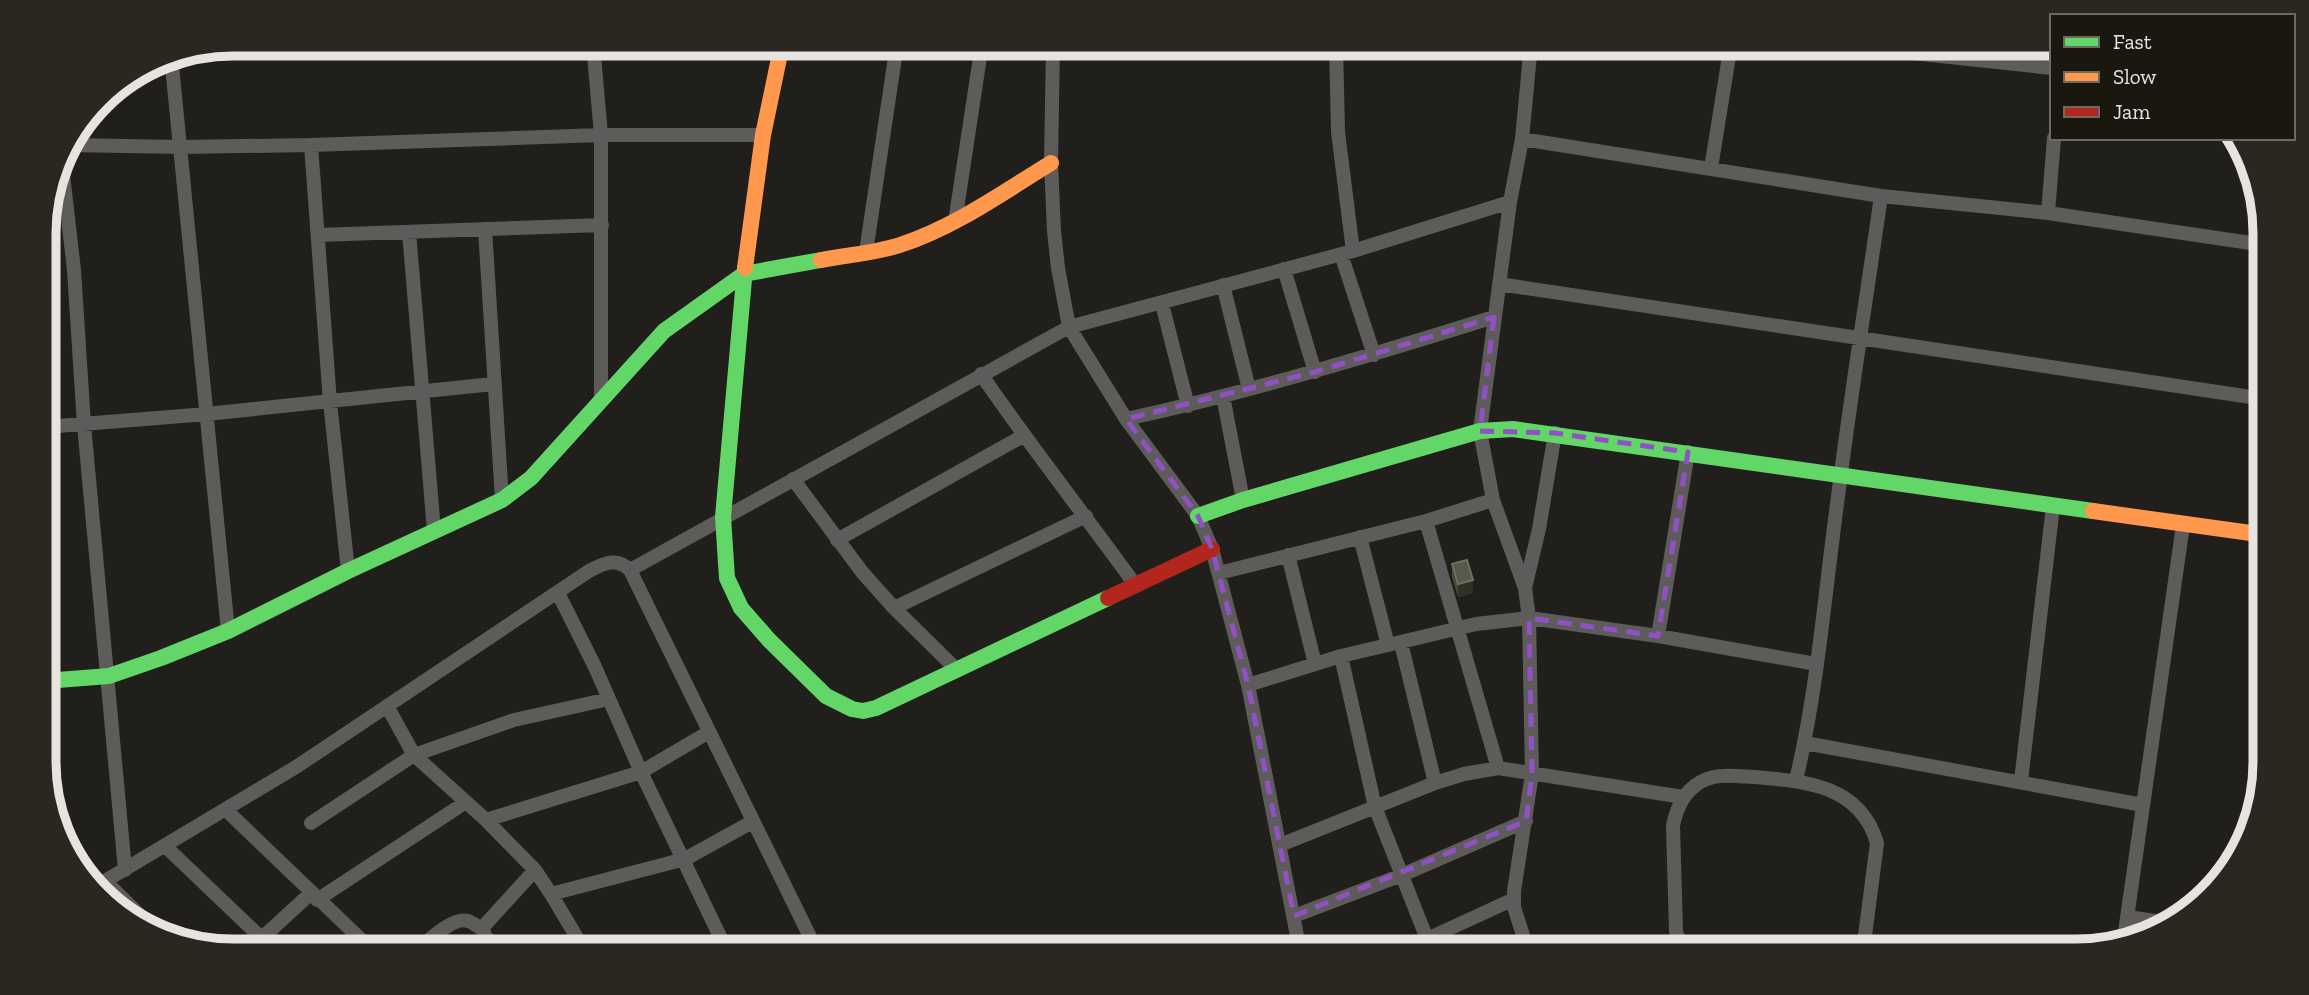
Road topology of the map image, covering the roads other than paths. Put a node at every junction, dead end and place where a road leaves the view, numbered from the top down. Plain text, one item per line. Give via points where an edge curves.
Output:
1 (594, 56) edge
2 (780, 56) edge
3 (895, 56) edge
4 (980, 56) edge
5 (1053, 56) edge
6 (1336, 56) edge
7 (1530, 56) edge
8 (1729, 56) edge
9 (1940, 56) edge
10 (172, 67) edge
11 (2050, 68) edge
12 (601, 135) junction
13 (764, 135) junction
14 (1522, 139) junction
15 (2054, 140) edge
16 (79, 145) edge
17 (311, 145) junction
18 (180, 147) junction
19 (1051, 163) junction
20 (1711, 168) junction
21 (64, 181) edge
22 (1881, 196) junction
23 (1510, 202) junction
24 (2048, 213) junction
25 (955, 222) junction
26 (602, 225) junction
27 (485, 229) junction
28 (409, 232) junction
29 (319, 235) junction
30 (2253, 244) edge
31 (866, 252) junction
32 (1347, 253) junction
33 (1284, 269) junction
34 (744, 274) junction
35 (1499, 284) junction
36 (1223, 285) junction
37 (1162, 304) junction
38 (1494, 317) junction
39 (1069, 327) junction
40 (1861, 339) junction
41 (1374, 355) junction
42 (1315, 372) junction
43 (981, 374) junction
44 (493, 384) junction
45 (1249, 389) junction
46 (422, 393) junction
47 (1223, 396) junction
48 (2253, 397) edge
49 (601, 399) junction
50 (330, 402) junction
51 (1188, 406) junction
52 (207, 414) junction
53 (1126, 419) junction
54 (84, 425) junction
55 (56, 426) edge
56 (1480, 431) junction
57 (1555, 433) junction
58 (1023, 436) junction
59 (1688, 452) junction
60 (1841, 474) junction
61 (793, 479) junction
62 (502, 500) junction
63 (1243, 500) junction
64 (1493, 500) junction
65 (2053, 506) junction
66 (1086, 516) junction
67 (1198, 516) junction
68 (723, 517) junction
69 (1426, 521) junction
70 (2183, 525) junction
71 (434, 531) junction
72 (2253, 535) edge
73 (1360, 537) junction
74 (837, 540) junction
75 (1212, 549) junction
76 (1288, 555) junction
77 (630, 570) junction
78 (348, 571) junction
79 (1219, 573) junction
80 (1136, 586) junction
81 (1525, 588) junction
82 (558, 593) junction
83 (894, 608) junction
84 (1529, 618) junction
85 (1456, 629) junction
86 (228, 631) junction
87 (1658, 636) junction
88 (1394, 644) junction
89 (1341, 656) junction
90 (1315, 664) junction
91 (1816, 664) junction
92 (956, 669) junction
93 (109, 676) junction
94 (56, 680) edge
95 (1248, 685) junction
96 (609, 699) junction
97 (387, 706) junction
98 (709, 732) junction
99 (1805, 743) junction
100 (414, 755) junction
101 (1499, 768) junction
102 (641, 772) junction
103 (1532, 774) junction
104 (1796, 780) junction
105 (2021, 781) junction
106 (1435, 783) junction
107 (1683, 797) junction
108 (466, 802) junction
109 (2143, 805) junction
110 (1376, 807) junction
111 (226, 810) junction
112 (486, 820) junction
113 (1526, 821) junction
114 (752, 822) junction
115 (311, 823) dead end
116 (1280, 845) junction
117 (165, 846) junction
118 (685, 859) junction
119 (125, 870) junction
120 (535, 870) junction
121 (1402, 875) junction
122 (103, 882) edge
123 (551, 894) junction
124 (314, 897) junction
125 (1514, 899) junction
126 (1294, 916) junction
127 (2127, 916) junction
128 (2155, 921) edge
129 (482, 929) junction
130 (2125, 932) edge
131 (261, 939) joint
132 (360, 939) edge
133 (431, 939) edge
134 (488, 939) edge
135 (578, 939) edge
136 (722, 939) edge
137 (811, 939) edge
138 (1298, 939) edge
139 (1427, 939) joint
140 (1524, 939) edge
141 (1678, 939) edge
142 (1865, 939) edge

1 - 12 street
2 - 13 street
3 - 31 street
4 - 25 street
5 - 19 street
6 - 32 street
7 - 14 street
8 - 20 street
9 - 11 street
10 - 18 street
12 - 13 street
12 - 17 street
12 - 26 street
13 - 34 street
14 - 20 street
14 - 23 street
15 - 24 street
16 - 18 street
17 - 18 street
17 - 29 street
18 - 52 street
19 - 25 street
19 - 39 street via 1055,250
20 - 22 street
21 - 54 street
22 - 24 street
22 - 40 street
23 - 32 street
23 - 35 street
24 - 30 street
25 - 31 street via 904,243
26 - 27 street
26 - 49 street
27 - 28 street
27 - 44 street
28 - 29 street
28 - 46 street
29 - 50 street
31 - 34 street
32 - 33 street
32 - 41 street
33 - 36 street
33 - 42 street
34 - 49 street via 671,325
34 - 68 street
35 - 38 street
35 - 40 street
36 - 37 street
36 - 45 street
37 - 39 street
37 - 51 street
38 - 41 street
38 - 56 street
39 - 43 street
39 - 53 street
40 - 48 street
40 - 60 street
41 - 42 street
42 - 45 street
43 - 58 street
43 - 61 street
44 - 46 street
44 - 62 street
45 - 47 street
46 - 50 street
46 - 71 street
47 - 51 street
47 - 63 street
49 - 62 street via 531,478
50 - 52 street
50 - 78 street
51 - 53 street
52 - 54 street
52 - 86 street
53 - 67 street
54 - 55 street
54 - 93 street
56 - 57 street
56 - 63 street
56 - 64 street
57 - 59 street
57 - 81 street
58 - 66 street
58 - 74 street
59 - 60 street
59 - 87 street
60 - 65 street
60 - 91 street
61 - 68 street
61 - 74 street
62 - 71 street
63 - 67 street
64 - 69 street
64 - 81 street
65 - 70 street
65 - 105 street
66 - 80 street
66 - 83 street
67 - 75 street
68 - 77 street
68 - 92 street via 727,578 741,608 826,696 852,709 876,708
69 - 73 street
69 - 85 street
70 - 72 street
70 - 109 street
71 - 78 street
73 - 76 street
73 - 88 street
74 - 83 street
75 - 79 street
75 - 80 street
76 - 79 street
76 - 90 street
77 - 82 street via 615,561 600,565
77 - 98 street
78 - 86 street
79 - 95 street
80 - 92 street
81 - 84 street
82 - 96 street
82 - 97 street
83 - 92 street
84 - 85 street
84 - 87 street
84 - 103 street
85 - 88 street
85 - 101 street
86 - 93 street
87 - 91 street
88 - 89 street
88 - 106 street
89 - 90 street
89 - 110 street
90 - 95 street
91 - 99 street
93 - 94 street
93 - 119 street
95 - 116 street
96 - 100 street via 514,720
96 - 102 street
97 - 100 street
97 - 111 street
98 - 102 street
98 - 114 street
99 - 104 street
99 - 105 street
100 - 108 street
100 - 115 street
101 - 103 street
101 - 106 street
102 - 112 street
102 - 118 street
103 - 107 street
103 - 113 street
104 - 107 street via 1721,775 1696,785
104 - 142 street via 1845,798 1872,828 1877,843
105 - 109 street
106 - 110 street
107 - 141 street via 1673,826
108 - 112 street
108 - 124 street
109 - 127 street
110 - 116 street
110 - 121 street
111 - 117 street
111 - 124 street
112 - 120 street
113 - 121 street
113 - 125 street
114 - 118 street
114 - 137 street
116 - 126 street
117 - 119 street
117 - 131 street
118 - 123 street
118 - 136 street
119 - 122 street
120 - 123 street
120 - 129 street
121 - 126 street
121 - 139 street
123 - 135 street
124 - 131 street
124 - 132 street
125 - 139 street
125 - 140 street
126 - 138 street
127 - 128 street
127 - 130 street
129 - 133 street via 460,921
129 - 134 street

